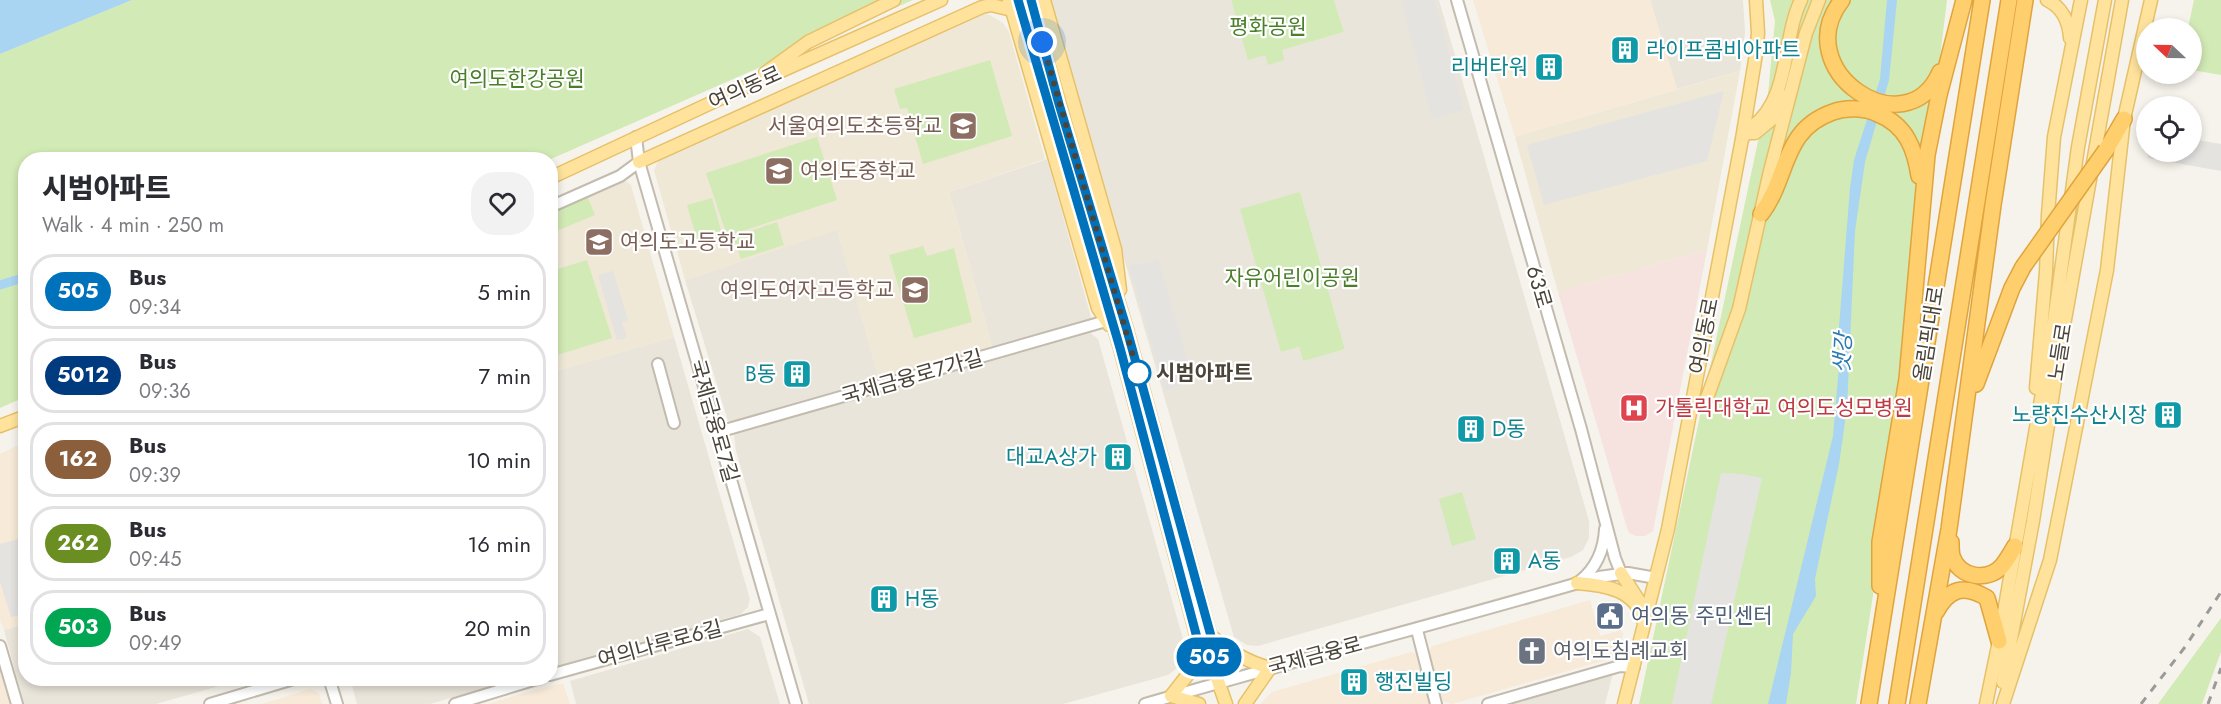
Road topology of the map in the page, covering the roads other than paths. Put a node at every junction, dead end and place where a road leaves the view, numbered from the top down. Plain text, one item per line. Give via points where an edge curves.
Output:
1 (894, 0) edge
2 (940, 0) edge
3 (1031, 0) edge
4 (1044, 0) edge
5 (1457, 0) edge
6 (1756, 0) edge
7 (1801, 0) edge
8 (1817, 0) edge
9 (1842, 0) edge
10 (1964, 0) edge
11 (1982, 0) edge
12 (2009, 0) edge
13 (2025, 0) edge
14 (2047, 0) edge
15 (2081, 0) edge
16 (2105, 0) edge
17 (2122, 0) edge
18 (2151, 0) edge
19 (1013, 3) edge
20 (1952, 44) junction
21 (2071, 50) junction
22 (743, 88) junction
23 (2124, 119) junction
24 (636, 137) junction
25 (1742, 139) junction
26 (639, 162) junction
27 (558, 174) edge
28 (1924, 197) junction
29 (558, 203) edge
30 (1761, 214) junction
31 (1101, 264) junction
32 (1123, 320) junction
33 (1106, 321) junction
34 (1117, 338) junction
35 (658, 364) dead end
36 (1690, 407) junction
37 (1966, 410) junction
38 (18, 419) edge
39 (674, 423) dead end
40 (0, 426) edge
41 (718, 432) junction
42 (2030, 461) junction
43 (1605, 522) junction
44 (1949, 529) junction
45 (2016, 546) junction
46 (1621, 573) junction
47 (1656, 578) junction
48 (1578, 583) junction
49 (769, 614) junction
50 (1934, 615) junction
51 (1643, 626) junction
52 (1417, 630) junction
53 (1881, 631) junction
54 (1211, 636) junction
55 (1999, 641) junction
56 (0, 646) edge
57 (1200, 649) junction
58 (1210, 658) junction
59 (1634, 667) junction
60 (1270, 668) junction
61 (558, 673) edge
62 (1219, 683) junction
63 (270, 686) edge
64 (331, 686) edge
65 (514, 686) edge
66 (1171, 696) junction
67 (17, 704) edge
68 (210, 704) edge
69 (337, 704) edge
70 (455, 704) edge
71 (796, 704) edge
72 (1145, 704) edge
73 (1199, 704) edge
74 (1226, 704) edge
75 (1245, 704) edge
76 (1436, 704) edge
77 (1488, 704) edge
78 (1624, 704) edge
79 (1869, 704) edge
80 (1897, 704) edge
81 (1918, 704) edge
82 (1986, 704) edge
83 (2001, 704) edge

1 - 22 main road via 808,42
2 - 22 main road, 여의동로
3 - 31 main road
4 - 32 main road via 1114,249
5 - 43 street, 63로
6 - 25 main road, 여의동로 via 1756,54
7 - 25 main road via 1776,92 1762,118
8 - 25 main road via 1802,32 1780,105 1772,119
8 - 30 main road
9 - 20 highway via 1828,30 1836,69 1853,90 1873,99 1894,104 1926,93
10 - 20 highway
11 - 53 highway, 올림픽대로
12 - 80 highway, 올림픽대로
13 - 37 highway
14 - 21 main road via 2066,19
15 - 21 main road
16 - 42 main road, 노들로 via 2078,147
17 - 83 main road, 노들로
18 - 23 main road
19 - 26 main road via 982,7
19 - 31 main road
19 - 33 main road via 1098,308
20 - 28 highway via 1934,120
21 - 42 main road via 2054,137
22 - 24 main road, 여의동로
23 - 37 highway, bridge via 2023,267
23 - 83 main road via 2107,270 2049,561
24 - 26 street, 국제금융로7길
24 - 27 main road, 여의동로
25 - 36 main road, 여의동로
26 - 29 street via 620,176
26 - 41 street, 국제금융로7길
28 - 30 highway via 1913,146 1905,134 1888,119 1869,111 1847,109 1826,114 1802,130 1771,201
28 - 53 highway via 1907,379 1880,542
30 - 36 main road via 1739,309 1720,364 1707,398 1699,406
31 - 32 main road
31 - 34 main road
32 - 54 main road
33 - 34 main road
33 - 41 street, 국제금융로7가길
34 - 57 main road
35 - 39 street
36 - 47 main road, 여의동로
37 - 44 highway
38 - 40 main road
41 - 49 street, 국제금융로7길
42 - 45 main road, 노들로
43 - 46 street, 63로
43 - 48 street via 1602,549
44 - 45 highway via 1953,558 1970,575 1991,574
44 - 50 highway
45 - 55 main road, 노들로
46 - 47 street, 국제금융로
46 - 48 street, 국제금융로
46 - 51 main road via 1639,601
47 - 51 main road, 여의동로
48 - 51 main road via 1628,596 1636,603
48 - 52 street, 국제금융로
49 - 61 street, 여의나루로6길
49 - 71 street, 국제금융로7길
50 - 55 highway via 1942,600 1953,592 1964,588 1977,592 1987,598
50 - 81 highway
51 - 59 main road, 여의동로
52 - 60 street, 국제금융로
52 - 76 street
53 - 79 highway, 올림픽대로
54 - 58 main road via 1214,649
54 - 60 main road via 1241,658
55 - 82 main road, 노들로
56 - 67 street
57 - 58 main road
57 - 66 main road via 1193,668
58 - 62 main road
59 - 77 street via 1620,666
59 - 78 main road, 여의동로
60 - 62 street, 국제금융로
60 - 75 main road
62 - 66 street, 국제금융로
62 - 74 main road
63 - 68 street
64 - 69 street
65 - 70 street
66 - 72 street, 국제금융로
66 - 73 main road

